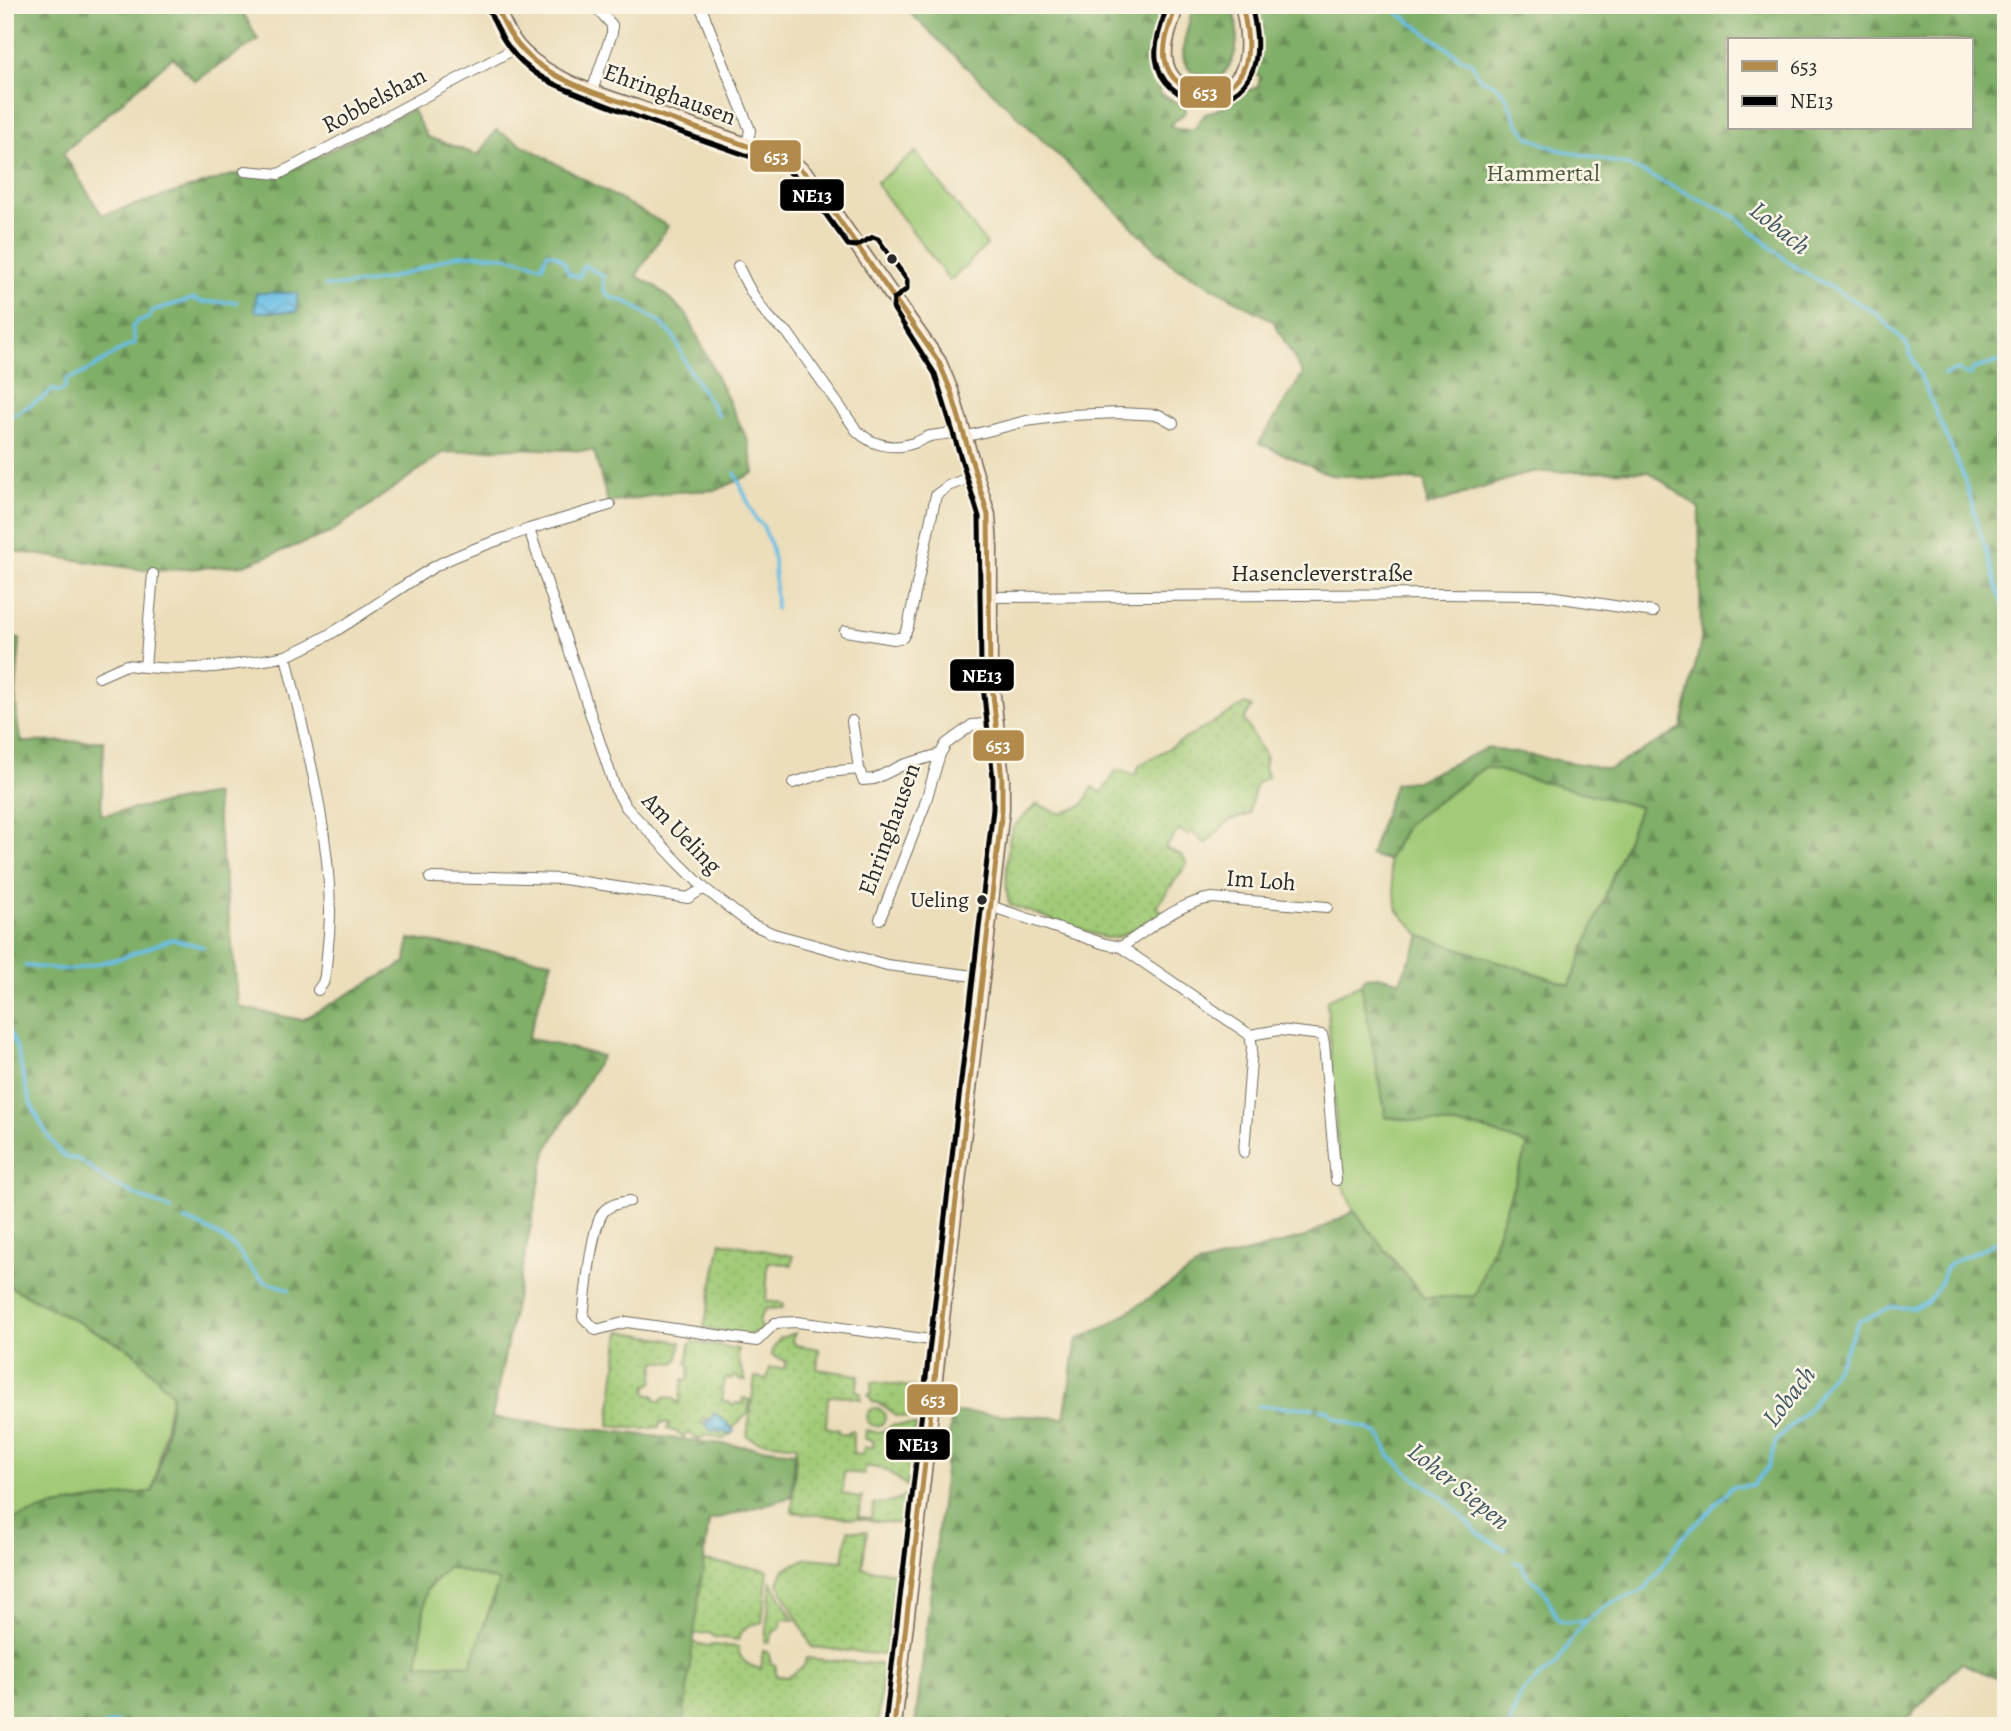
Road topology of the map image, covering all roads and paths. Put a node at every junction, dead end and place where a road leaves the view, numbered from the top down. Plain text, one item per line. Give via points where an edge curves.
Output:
1 (496, 5) edge
2 (594, 5) edge
3 (700, 5) edge
4 (1176, 5) edge
5 (1242, 5) edge
6 (518, 47) junction
7 (592, 91) junction
8 (747, 146) junction
9 (245, 171) dead end
10 (738, 266) dead end
11 (1173, 423) dead end
12 (963, 434) junction
13 (976, 475) junction
14 (610, 505) dead end
15 (529, 529) junction
16 (153, 575) dead end
17 (990, 597) junction
18 (1653, 612) dead end
19 (845, 631) dead end
20 (286, 656) junction
21 (145, 667) junction
22 (99, 677) dead end
23 (852, 721) dead end
24 (996, 723) junction
25 (940, 754) junction
26 (859, 769) junction
27 (793, 783) dead end
28 (430, 878) dead end
29 (704, 888) junction
30 (990, 906) junction
31 (1327, 907) dead end
32 (880, 919) dead end
33 (1121, 947) junction
34 (982, 977) junction
35 (318, 990) dead end
36 (1250, 1035) junction
37 (1244, 1153) dead end
38 (1336, 1180) dead end
39 (630, 1201) dead end
40 (938, 1341) junction
41 (894, 1726) edge

1 - 6 main road, Ehringhausen
2 - 7 street via 612,25 612,33
3 - 8 street via 750,130
4 - 5 main road via 1165,49 1168,70 1181,87 1203,94 1229,87 1242,71 1247,44
6 - 7 main road, Ehringhausen via 545,69
6 - 9 street, Robbelshan via 279,174
7 - 8 main road, Ehringhausen
8 - 12 main road, Ehringhausen via 789,161 809,177 935,355
10 - 12 street via 776,326 786,332 857,431 873,443 900,446 933,435
11 - 12 street via 1159,415 1070,415
12 - 13 main road, Ehringhausen
13 - 17 main road, Ehringhausen via 988,515
13 - 19 street via 936,495 903,637
14 - 15 street
15 - 20 street via 436,566 353,622
15 - 29 street, Am Ueling via 615,788 626,807
16 - 21 street
17 - 18 street, Hasencleverstraße via 1543,595
17 - 24 main road, Ehringhausen
20 - 21 street via 230,667
20 - 35 street via 326,850 330,914 325,975
21 - 22 street via 126,665
23 - 26 street, Ehringhausen
24 - 25 street, Ehringhausen via 972,725
24 - 30 main road, Ehringhausen via 1003,796
25 - 26 street, Ehringhausen via 874,779 863,780
25 - 32 street, Ehringhausen
26 - 27 street, Ehringhausen
28 - 29 street via 564,879 688,898
29 - 34 street, Am Ueling via 749,923 774,934 887,965
30 - 33 street
30 - 34 main road, Ehringhausen
31 - 33 street, Im Loh via 1200,899
33 - 36 street
34 - 40 main road, Ehringhausen
36 - 37 street
36 - 38 street via 1279,1030 1321,1035
39 - 40 street via 605,1210 596,1227 583,1317 596,1330 627,1322 757,1340 775,1323 797,1322
40 - 41 main road, Ehringhausen

